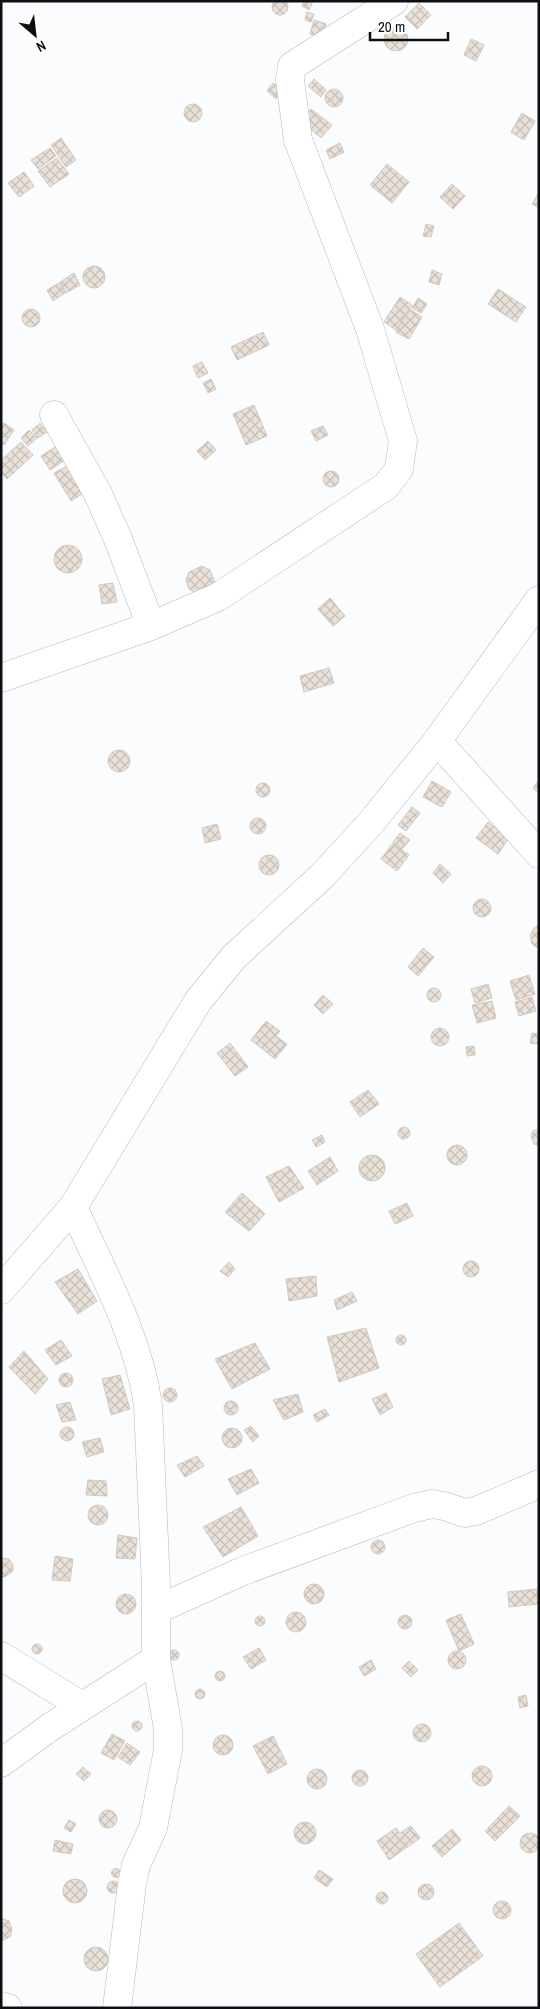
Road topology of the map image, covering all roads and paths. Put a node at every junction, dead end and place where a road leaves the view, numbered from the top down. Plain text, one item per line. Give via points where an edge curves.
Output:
1 (394, 1) edge
2 (54, 415) dead end
3 (539, 600) edge
4 (531, 624) edge
5 (151, 626) junction
6 (1, 678) edge
7 (437, 742) junction
8 (539, 854) edge
9 (73, 1207) junction
10 (1, 1290) edge
11 (539, 1484) edge
12 (156, 1610) junction
13 (1, 1656) edge
14 (156, 1659) junction
15 (82, 1706) junction
16 (1, 1763) edge
17 (1, 2006) edge
18 (8, 2008) edge
19 (117, 2008) edge

1 - 5 street via 292,66 290,80 298,140 370,329 403,441 399,469 386,486 218,597
2 - 5 street via 98,494
3 - 4 street
4 - 7 street
5 - 6 street
7 - 8 street
7 - 9 street via 322,876 234,957 198,1001
9 - 10 street
9 - 12 street via 133,1339 145,1379
11 - 12 street via 476,1511 465,1513 432,1504 414,1508 243,1571
12 - 14 street
13 - 15 street
14 - 15 street
14 - 19 street via 168,1729 168,1750 153,1828 134,1875
15 - 16 street
17 - 18 street

